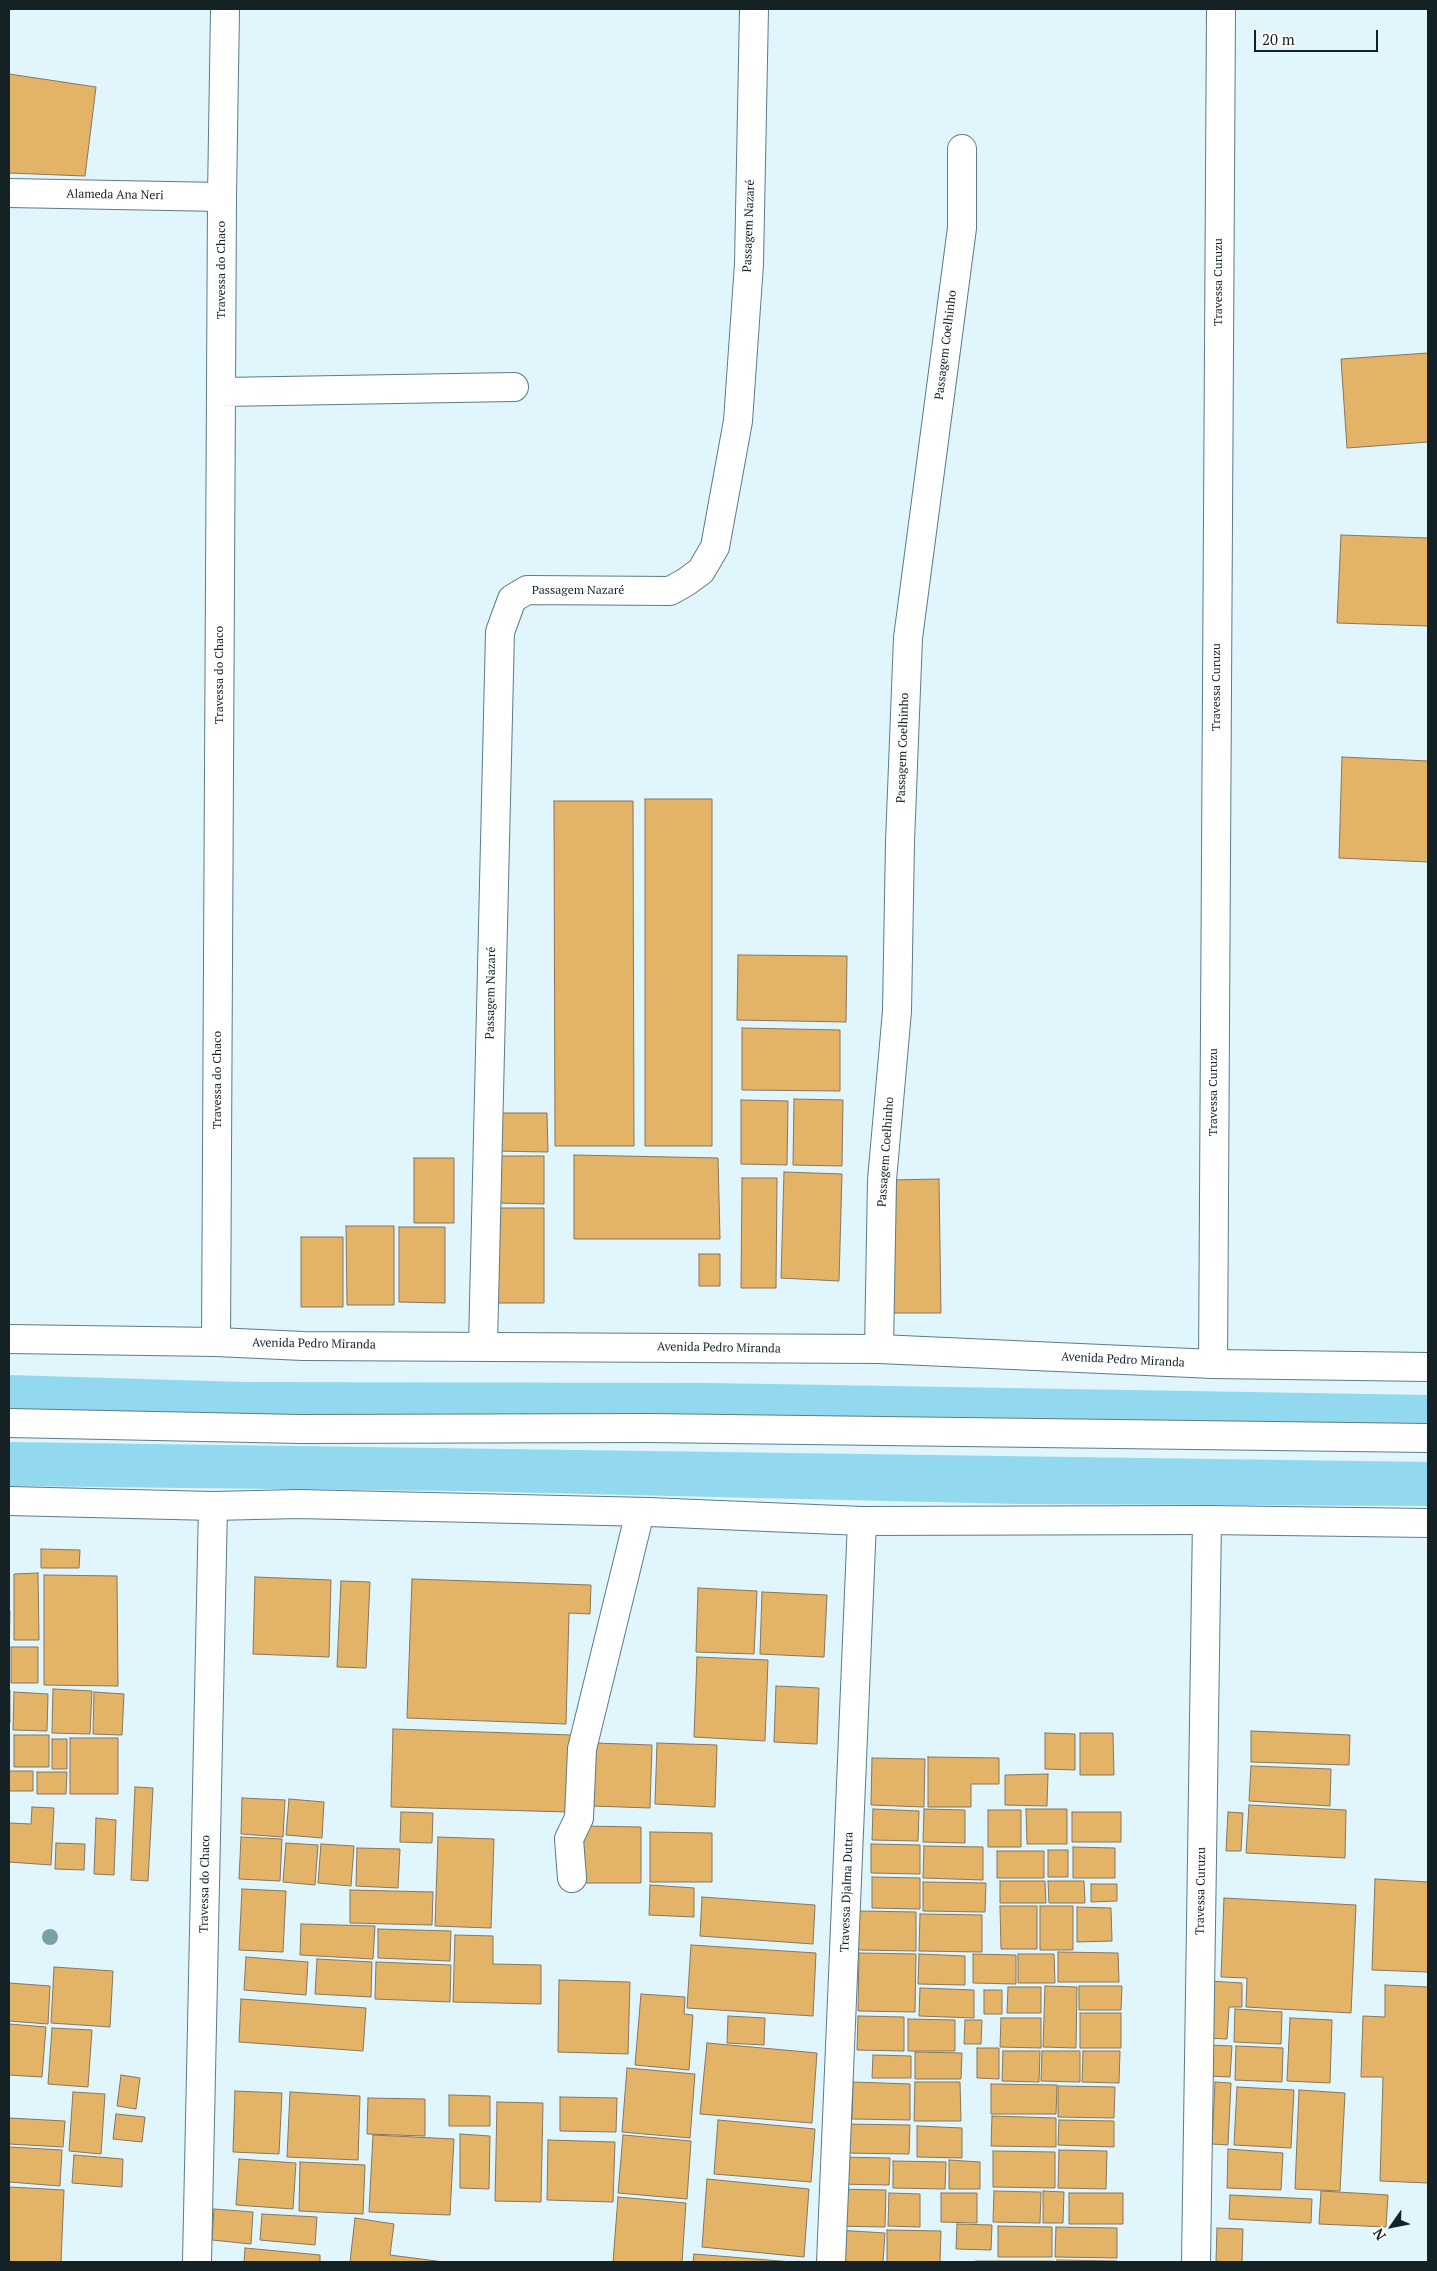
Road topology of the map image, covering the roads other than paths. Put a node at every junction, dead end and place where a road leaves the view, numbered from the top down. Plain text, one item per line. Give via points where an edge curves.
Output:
1 (225, 9) edge
2 (754, 9) edge
3 (1220, 9) edge
4 (962, 149) dead end
5 (9, 193) edge
6 (222, 197) junction
7 (514, 388) dead end
8 (222, 392) junction
9 (9, 1339) edge
10 (216, 1342) junction
11 (483, 1345) junction
12 (879, 1349) junction
13 (1213, 1364) junction
14 (1428, 1367) edge
15 (9, 1423) edge
16 (1428, 1438) edge
17 (9, 1501) edge
18 (213, 1506) junction
19 (640, 1512) junction
20 (1207, 1520) junction
21 (862, 1521) junction
22 (1428, 1523) edge
23 (572, 1878) dead end
24 (197, 2262) edge
25 (831, 2262) edge
26 (1196, 2262) edge

1 - 6 street, Travessa do Chaco
2 - 11 street, Passagem Nazaré via 749,264 738,412 715,547 701,571 670,591 526,590 512,599 500,632
3 - 13 street, Travessa Curuzu
4 - 12 street, Passagem Coelhinho via 962,228 908,638 897,1011 882,1180
5 - 6 street, Alameda Ana Neri
6 - 8 street, Travessa do Chaco
7 - 8 street
8 - 10 street, Travessa do Chaco
9 - 10 street, Avenida Pedro Miranda
10 - 11 street, Avenida Pedro Miranda via 303,1346
11 - 12 street, Avenida Pedro Miranda
12 - 13 street, Avenida Pedro Miranda
13 - 14 street, Avenida Pedro Miranda
15 - 16 street via 301,1429 649,1428
17 - 18 street
18 - 19 street via 298,1504
18 - 24 street, Travessa do Chaco
19 - 21 street
19 - 23 street via 582,1749 579,1818 569,1839
20 - 21 street
20 - 22 street
20 - 26 street, Travessa Curuzu
21 - 25 street, Travessa Djalma Dutra

